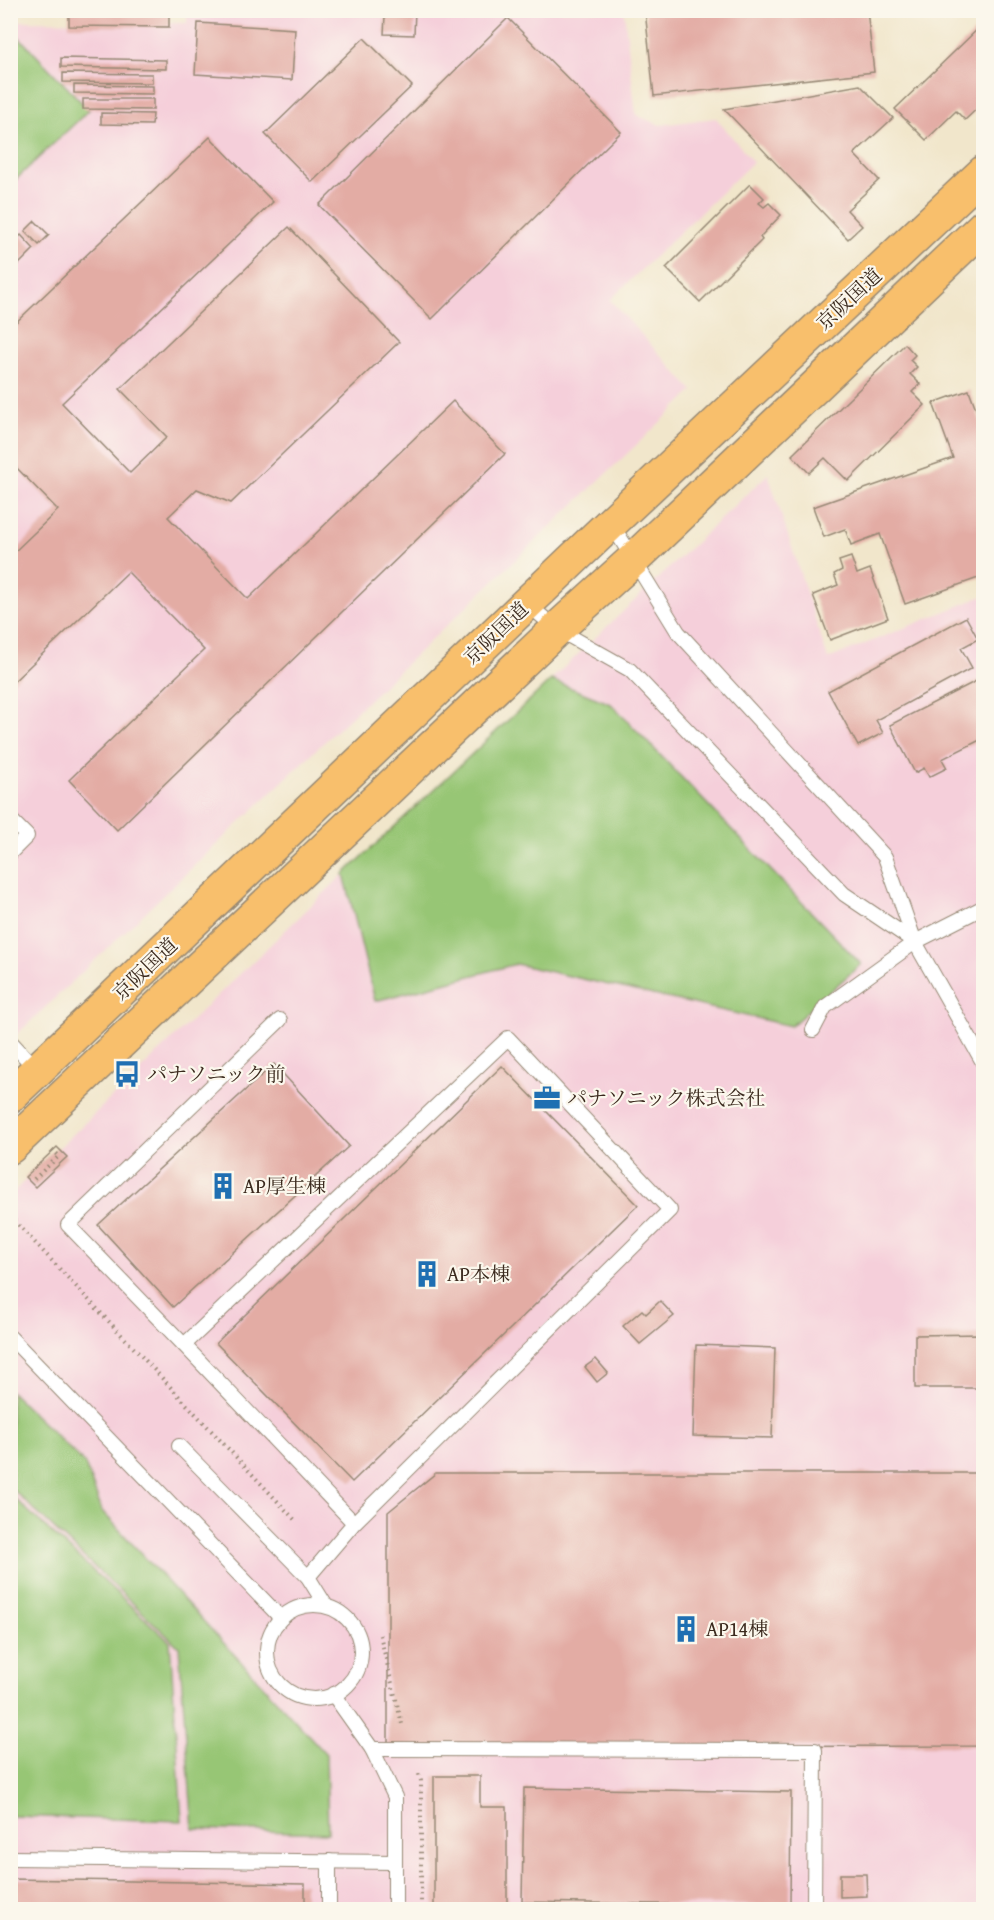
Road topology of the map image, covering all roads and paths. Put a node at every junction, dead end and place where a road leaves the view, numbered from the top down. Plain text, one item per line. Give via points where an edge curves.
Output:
1 (984, 172) edge
2 (984, 226) edge
3 (610, 523) junction
4 (633, 560) junction
5 (526, 603) junction
6 (557, 629) junction
7 (10, 819) edge
8 (10, 852) edge
9 (984, 907) edge
10 (915, 942) junction
11 (280, 1020) dead end
12 (813, 1030) dead end
13 (10, 1041) edge
14 (984, 1064) edge
15 (38, 1071) junction
16 (10, 1096) edge
17 (10, 1147) edge
18 (59, 1156) dead end
19 (34, 1179) dead end
20 (10, 1215) edge
21 (10, 1337) edge
22 (184, 1345) junction
23 (179, 1446) dead end
24 (296, 1521) dead end
25 (354, 1523) junction
26 (308, 1577) junction
27 (327, 1606) junction
28 (281, 1618) junction
29 (380, 1635) dead end
30 (333, 1694) junction
31 (405, 1733) dead end
32 (372, 1749) junction
33 (419, 1774) dead end
34 (10, 1858) edge
35 (329, 1861) junction
36 (395, 1862) junction
37 (329, 1910) edge
38 (395, 1910) edge
39 (421, 1910) edge
40 (814, 1910) edge

1 - 3 highway, 京阪国道
2 - 4 highway, 京阪国道
3 - 4 lane
3 - 5 highway, 京阪国道
4 - 6 highway, 京阪国道
4 - 10 lane via 678,632 885,857
5 - 6 lane
5 - 15 highway, 京阪国道
6 - 10 lane via 630,670 844,894
6 - 17 highway, 京阪国道
7 - 8 lane via 27,836
9 - 10 lane
10 - 12 lane via 825,1007
10 - 14 lane
11 - 22 lane via 68,1225
13 - 15 lane
15 - 16 highway, 京阪国道
18 - 19 path
20 - 24 path
21 - 28 lane
22 - 25 lane
22 - 25 lane via 508,1038 670,1210
23 - 26 lane
25 - 26 lane
26 - 27 lane
27 - 28 lane via 310,1605
27 - 30 lane via 353,1625 361,1656 347,1685
28 - 30 lane via 267,1643 269,1665 279,1684 305,1697
29 - 31 path
30 - 32 lane
32 - 36 lane via 395,1797
32 - 40 lane via 815,1750
33 - 39 path
34 - 35 lane
35 - 36 lane
35 - 37 lane
36 - 38 lane

